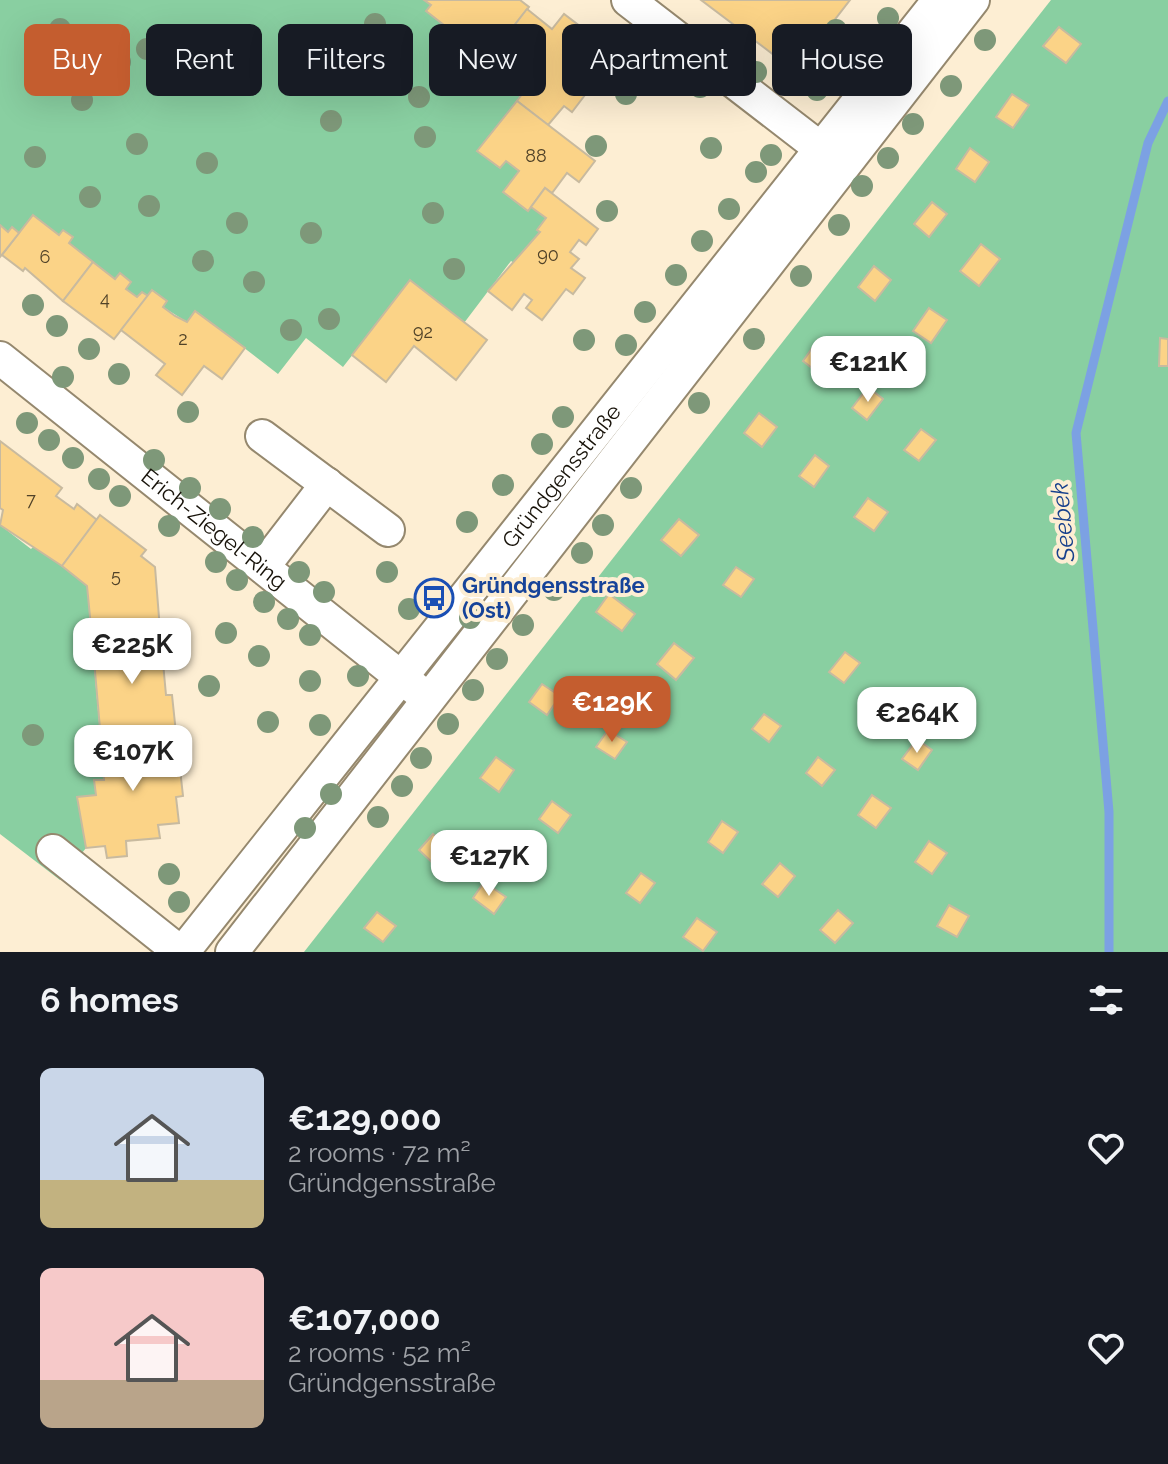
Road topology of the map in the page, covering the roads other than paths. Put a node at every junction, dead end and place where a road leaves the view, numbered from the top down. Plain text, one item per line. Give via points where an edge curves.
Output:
1 (628, 0) edge
2 (939, 0) edge
3 (973, 0) edge
4 (832, 158) junction
5 (0, 358) edge
6 (262, 436) dead end
7 (327, 484) junction
8 (388, 530) dead end
9 (263, 567) junction
10 (402, 677) junction
11 (429, 699) junction
12 (53, 851) dead end
13 (182, 952) edge
14 (232, 952) edge

1 - 4 street
2 - 4 street, Gründgensstraße
3 - 4 street, Gründgensstraße
4 - 10 street, Gründgensstraße
4 - 11 street, Gründgensstraße
5 - 9 street, Erich-Ziegel-Ring
6 - 7 street
7 - 8 street
7 - 9 street
9 - 10 street, Erich-Ziegel-Ring
10 - 11 street, Erich-Ziegel-Ring
10 - 13 street, Gründgensstraße
11 - 14 street, Gründgensstraße
12 - 13 street

